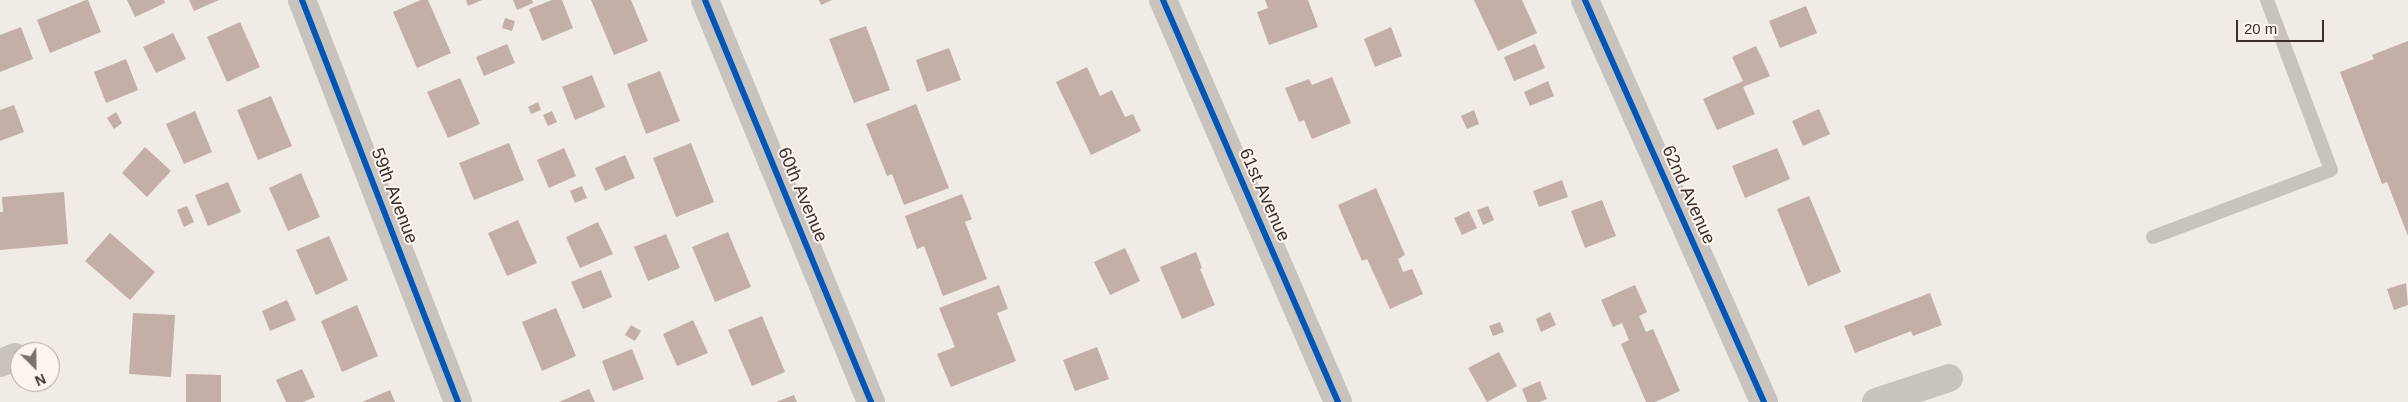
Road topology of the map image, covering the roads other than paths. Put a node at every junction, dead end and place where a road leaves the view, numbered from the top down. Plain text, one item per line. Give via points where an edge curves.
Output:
1 (302, 0) edge
2 (705, 0) edge
3 (1163, 0) edge
4 (1585, 0) edge
5 (2267, 0) edge
6 (2153, 237) dead end
7 (1948, 378) dead end
8 (458, 402) edge
9 (871, 402) edge
10 (1338, 402) edge
11 (1764, 402) edge
12 (1876, 402) edge

1 - 8 street, 59th Avenue
2 - 9 street, 60th Avenue
3 - 10 street, 61st Avenue
4 - 11 street, 62nd Avenue
5 - 6 lane via 2331,170
7 - 12 street

